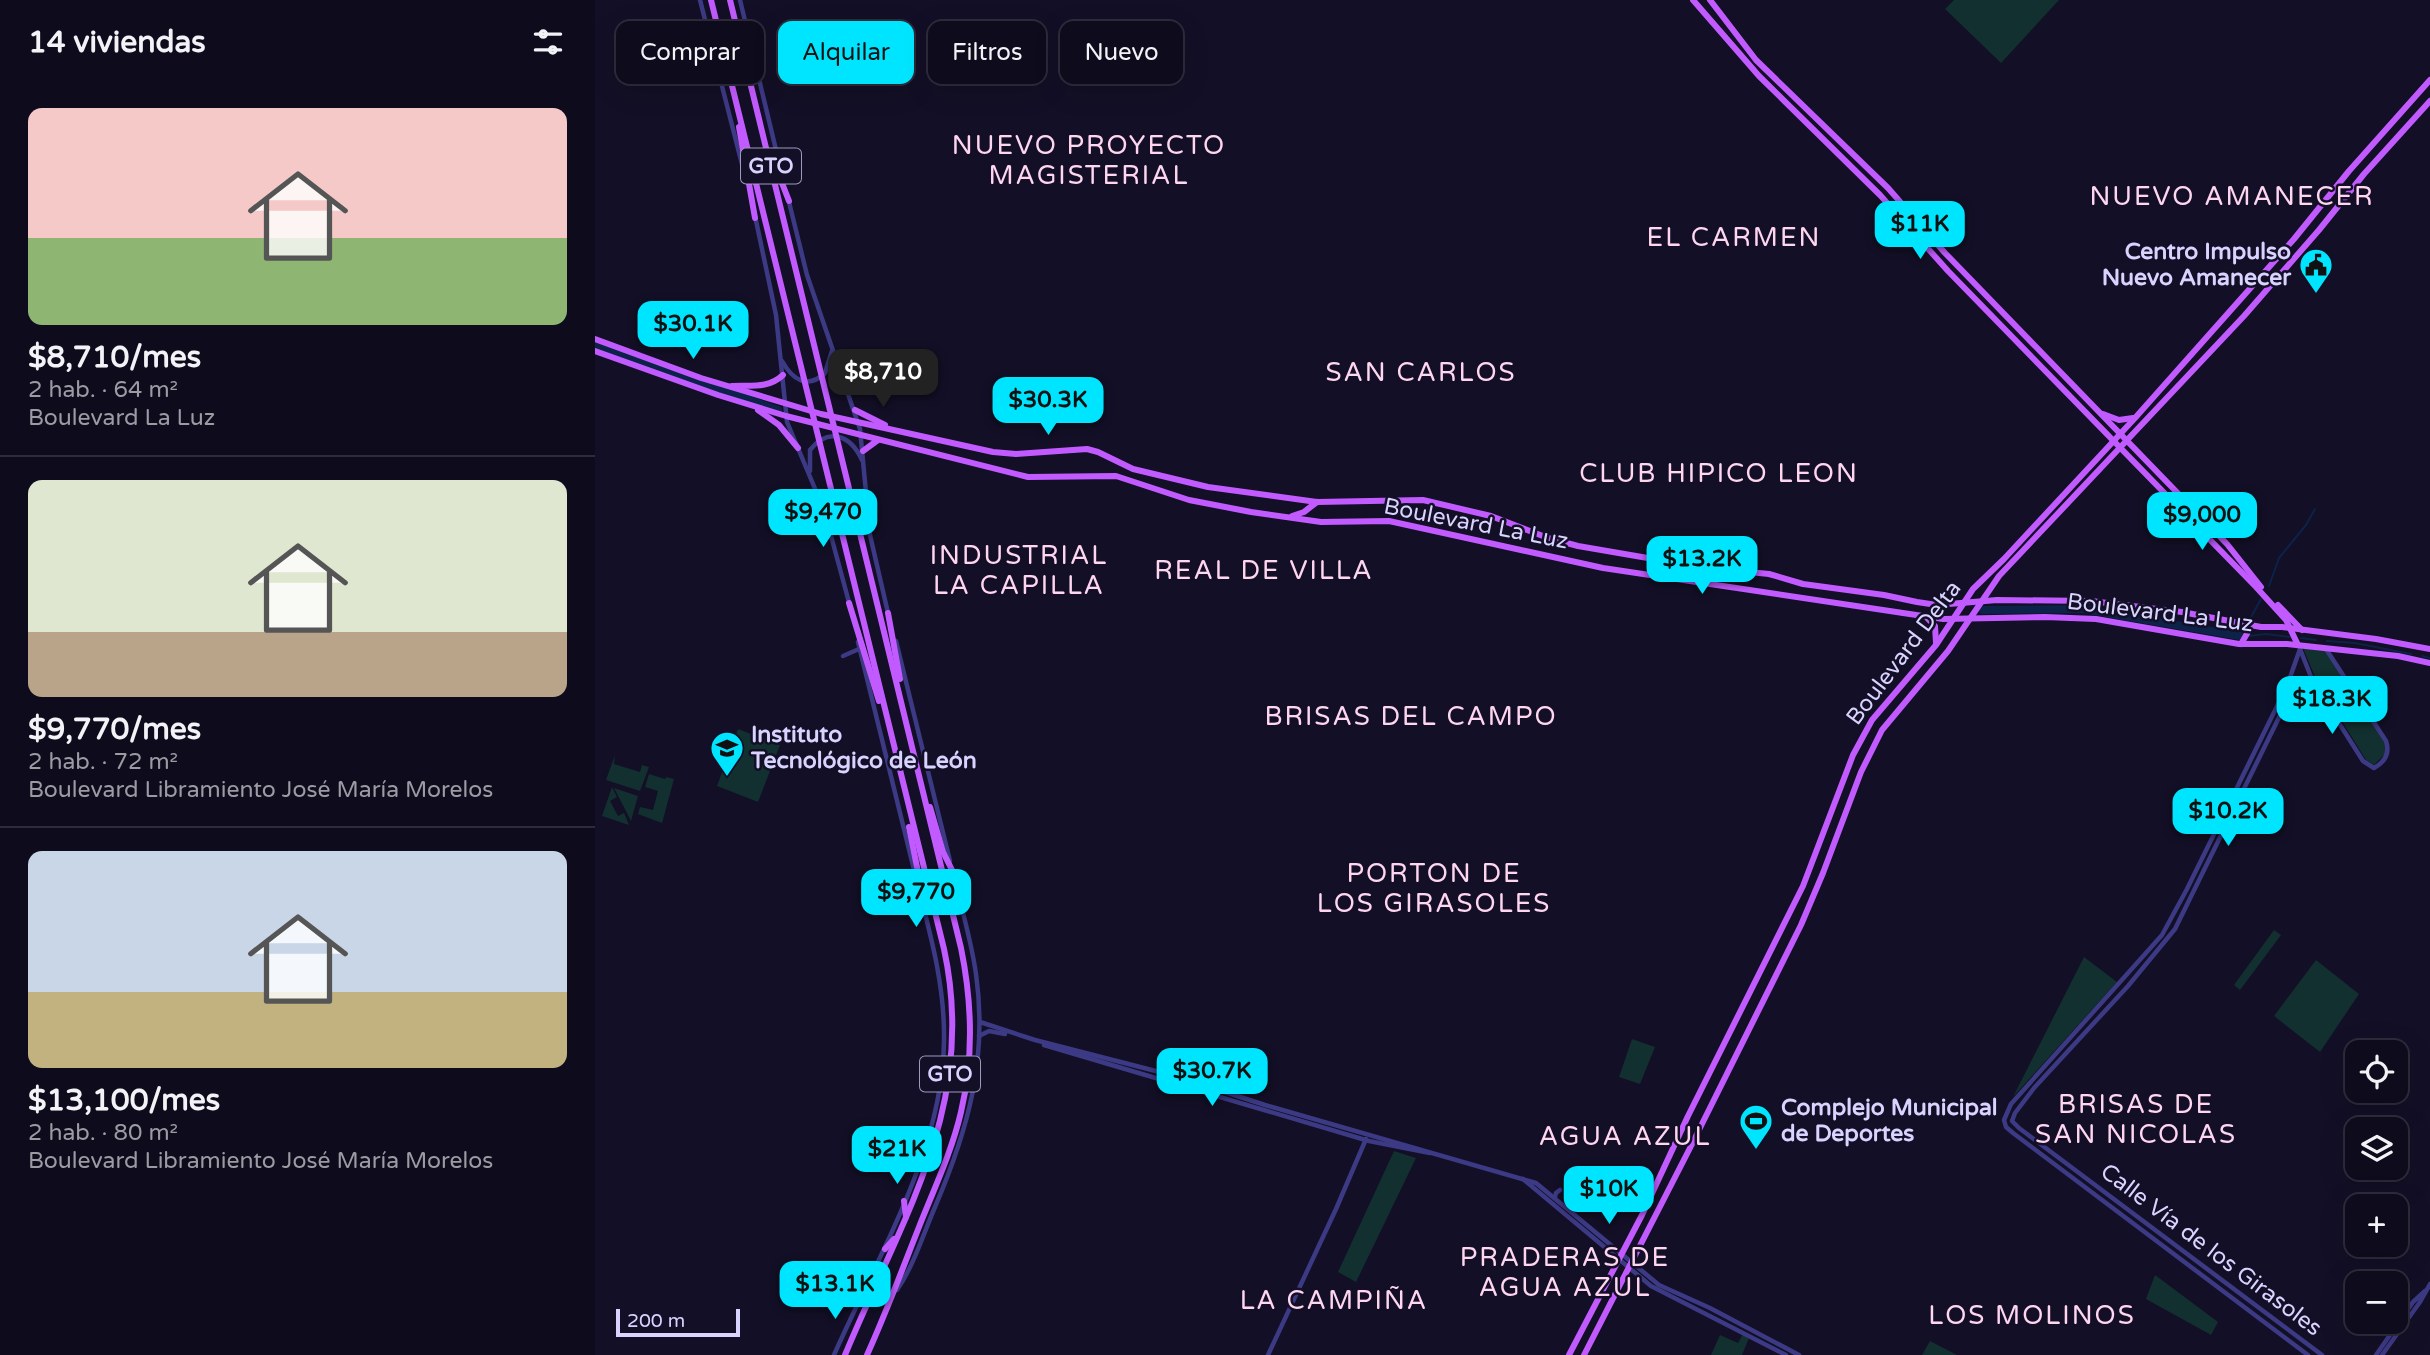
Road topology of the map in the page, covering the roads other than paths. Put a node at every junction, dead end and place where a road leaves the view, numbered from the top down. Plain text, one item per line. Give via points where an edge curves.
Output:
1 (700, 0) edge
2 (711, 0) edge
3 (730, 0) edge
4 (740, 0) edge
5 (1693, 0) edge
6 (1710, 0) edge
7 (2430, 80) edge
8 (2430, 101) edge
9 (739, 111) junction
10 (763, 132) junction
11 (789, 201) junction
12 (755, 218) junction
13 (2212, 331) junction
14 (2223, 339) junction
15 (595, 340) edge
16 (832, 350) junction
17 (595, 351) edge
18 (2187, 359) junction
19 (782, 360) junction
20 (2193, 371) junction
21 (783, 375) junction
22 (727, 386) junction
23 (784, 403) junction
24 (750, 405) junction
25 (855, 410) junction
26 (2101, 414) junction
27 (786, 416) junction
28 (2135, 418) junction
29 (859, 423) junction
30 (900, 430) junction
31 (2137, 432) junction
32 (2120, 434) junction
33 (862, 435) junction
34 (881, 439) junction
35 (2114, 440) junction
36 (2127, 442) junction
37 (2121, 448) junction
38 (799, 449) junction
39 (863, 451) junction
40 (2138, 452) junction
41 (863, 462) junction
42 (2090, 465) junction
43 (1133, 469) junction
44 (2097, 472) junction
45 (1130, 480) junction
46 (815, 489) junction
47 (1305, 501) junction
48 (1317, 502) junction
49 (1308, 509) junction
50 (2047, 511) junction
51 (1283, 517) junction
52 (2055, 518) junction
53 (1307, 521) junction
54 (1989, 588) junction
55 (1997, 600) junction
56 (1980, 601) junction
57 (1964, 602) junction
58 (849, 603) junction
59 (888, 613) junction
60 (1919, 615) junction
61 (1955, 619) junction
62 (1970, 620) junction
63 (2252, 625) junction
64 (2291, 628) junction
65 (2302, 630) junction
66 (2328, 634) junction
67 (2241, 644) junction
68 (1936, 645) junction
69 (2414, 646) junction
70 (2299, 647) junction
71 (2326, 648) junction
72 (859, 649) junction
73 (2336, 649) junction
74 (2430, 649) edge
75 (843, 656) dead end
76 (2333, 658) junction
77 (2414, 659) junction
78 (2430, 663) edge
79 (2313, 681) junction
80 (902, 701) junction
81 (2273, 713) junction
82 (886, 716) junction
83 (2278, 719) junction
84 (923, 789) junction
85 (905, 797) junction
86 (1830, 816) junction
87 (1842, 822) junction
88 (1822, 838) junction
89 (1833, 845) junction
90 (952, 870) junction
91 (920, 892) junction
92 (2122, 981) junction
93 (2128, 986) junction
94 (980, 1022) junction
95 (979, 1036) junction
96 (1367, 1137) junction
97 (1522, 1179) junction
98 (1560, 1190) dead end
99 (1555, 1198) junction
100 (904, 1201) junction
101 (906, 1218) junction
102 (898, 1235) junction
103 (885, 1249) junction
104 (1620, 1256) junction
105 (1630, 1268) junction
106 (2430, 1284) edge
107 (2425, 1290) junction
108 (893, 1296) junction
109 (1577, 1338) junction
110 (1585, 1353) edge
111 (834, 1355) edge
112 (845, 1355) edge
113 (867, 1355) edge
114 (1268, 1355) edge
115 (1569, 1355) edge
116 (1786, 1355) edge
117 (1799, 1355) edge
118 (2308, 1355) edge
119 (2322, 1355) edge
120 (2376, 1355) edge
121 (2382, 1355) edge

1 - 12 street
2 - 9 main road, GTO
3 - 10 main road, GTO
4 - 11 street
5 - 35 main road via 1759,76 1880,195
6 - 26 main road via 1756,60 1888,188
7 - 13 main road, Boulevard Delta
8 - 14 main road, Boulevard Delta
9 - 12 main road
9 - 82 main road, GTO
10 - 11 main road
10 - 80 main road, GTO
11 - 16 street
12 - 19 street
13 - 14 main road via 2214,340
13 - 18 main road, Boulevard Delta
14 - 20 main road, Boulevard Delta
15 - 22 main road, Boulevard La Luz
16 - 19 street via 825,373 810,382 793,377
16 - 25 street
17 - 24 main road, Boulevard La Luz
18 - 20 main road via 2195,360
18 - 28 main road, Boulevard Delta
19 - 21 street
20 - 31 main road, Boulevard Delta
21 - 22 main road via 763,386
21 - 23 street
22 - 23 main road, Boulevard La Luz
23 - 27 street
23 - 29 main road, Boulevard La Luz
24 - 27 main road, Boulevard La Luz
24 - 38 main road via 779,425
25 - 29 street
25 - 30 main road
26 - 28 main road via 2119,420
26 - 32 main road
27 - 33 main road, Boulevard La Luz
27 - 38 street
28 - 32 main road, Boulevard Delta
29 - 30 main road, Boulevard La Luz
29 - 33 street
30 - 43 main road, Boulevard La Luz via 1002,453 1087,449
31 - 36 main road, Boulevard Delta
31 - 40 main road
32 - 35 main road, Boulevard Delta
32 - 36 main road
33 - 34 main road, Boulevard La Luz
33 - 39 street
34 - 39 main road
34 - 45 main road, Boulevard La Luz via 1028,477 1116,476
35 - 37 main road
35 - 42 main road, Boulevard Delta
36 - 37 main road, Boulevard Delta
36 - 40 main road
37 - 44 main road, Boulevard Delta
37 - 64 main road
38 - 46 street
39 - 41 street
40 - 65 main road
41 - 46 street via 849,441 838,437 820,440 809,457
41 - 59 street via 870,535
42 - 44 main road
42 - 50 main road, Boulevard Delta
43 - 45 main road
43 - 47 main road, Boulevard La Luz via 1208,487
44 - 52 main road, Boulevard Delta
45 - 51 main road, Boulevard La Luz via 1200,502
46 - 58 street via 835,543
47 - 48 main road, Boulevard La Luz
47 - 49 main road
48 - 49 main road
48 - 57 main road, Boulevard La Luz via 1423,500 1490,516 1565,542 1639,558 1769,574 1803,584 1929,604
49 - 51 main road
49 - 53 main road
50 - 52 main road
50 - 57 main road, Boulevard Delta
51 - 53 main road, Boulevard La Luz
52 - 54 main road, Boulevard Delta
53 - 60 main road, Boulevard La Luz via 1389,521 1603,568
54 - 55 main road
54 - 56 main road, Boulevard Delta
55 - 56 main road, Boulevard La Luz
55 - 63 main road, Boulevard La Luz via 2091,601
56 - 57 main road, Boulevard La Luz
56 - 62 main road, Boulevard Delta
57 - 61 main road, Boulevard Delta
58 - 72 street
58 - 82 main road
59 - 80 main road
59 - 90 street
60 - 61 main road, Boulevard La Luz
60 - 68 main road via 1933,622
61 - 62 main road, Boulevard La Luz
61 - 68 main road, Boulevard Delta
62 - 67 main road, Boulevard La Luz via 2096,619
62 - 87 main road, Boulevard Delta via 1882,730
63 - 64 main road, Boulevard La Luz
63 - 67 main road
64 - 65 main road, Boulevard La Luz
64 - 70 main road
65 - 66 main road, Boulevard La Luz
66 - 69 main road, Boulevard La Luz
66 - 71 main road via 2323,639
67 - 70 main road, Boulevard La Luz
68 - 86 main road, Boulevard Delta via 1867,728
69 - 74 main road, Boulevard La Luz
69 - 77 main road
70 - 71 main road, Boulevard La Luz
70 - 79 street
70 - 81 street via 2294,671
71 - 73 main road, Boulevard La Luz
71 - 76 street
72 - 75 street
72 - 91 street
73 - 76 main road
73 - 77 main road, Boulevard La Luz
76 - 79 street via 2386,741 2388,752 2380,765 2374,768 2363,761
77 - 78 main road, Boulevard La Luz
79 - 83 street via 2290,691
80 - 84 main road, GTO
81 - 83 street
81 - 92 street via 2166,929
82 - 85 main road, GTO
83 - 93 street via 2176,926
84 - 90 main road
84 - 108 main road, GTO via 967,978 969,1054 955,1132
85 - 91 main road
85 - 101 main road, GTO via 946,961 953,1032 943,1115
86 - 87 main road via 1832,827
86 - 88 main road, Boulevard Delta
87 - 89 main road, Boulevard Delta
88 - 89 main road via 1831,838
88 - 104 main road, Boulevard Delta via 1767,963
89 - 105 main road, Boulevard Delta via 1801,925
90 - 94 street via 974,959
91 - 100 street via 940,980 944,1055 927,1139
92 - 93 street
92 - 118 street, Calle Vía de los Girasoles via 2017,1097 2007,1110 2006,1127
93 - 119 street, Calle Vía de los Girasoles via 2034,1088 2013,1121
94 - 95 street
94 - 96 street via 1179,1077
95 - 96 street via 989,1031 1008,1035
95 - 108 street via 974,1094 958,1153
96 - 97 street
96 - 114 street
97 - 99 street via 1537,1183
97 - 104 street
98 - 99 street
99 - 104 street
100 - 101 main road
100 - 103 street
101 - 102 main road, GTO
102 - 103 main road
102 - 112 main road, GTO
103 - 111 street
104 - 105 street
104 - 109 main road, Boulevard Delta
105 - 110 main road, Boulevard Delta
105 - 116 street via 1660,1291
105 - 117 street
106 - 107 street
107 - 120 street
107 - 121 street
108 - 113 main road, GTO
109 - 110 main road via 1585,1342
109 - 115 main road, Boulevard Delta

